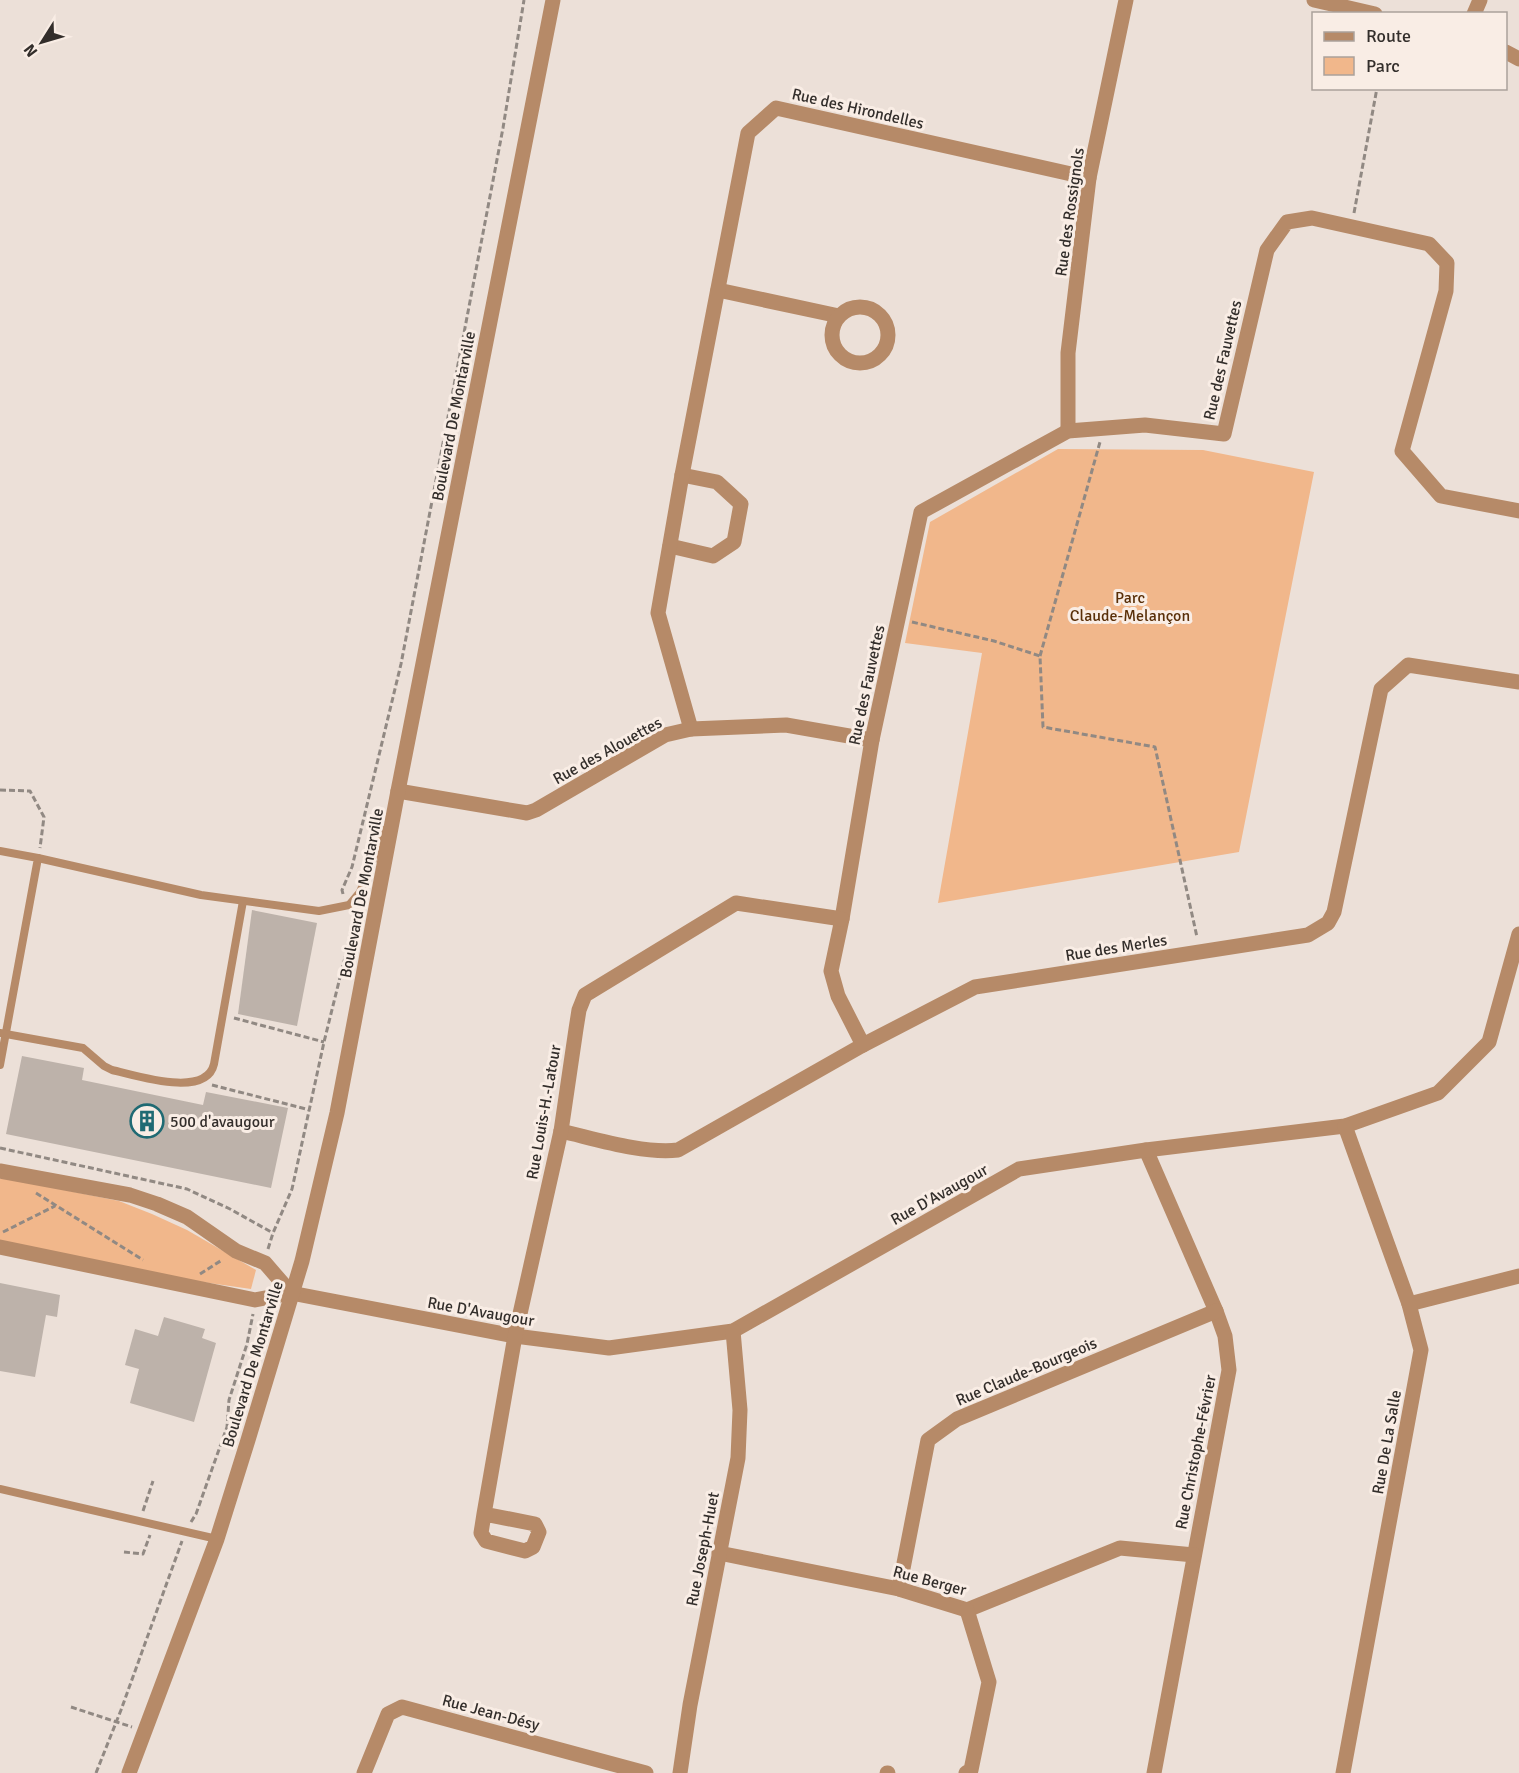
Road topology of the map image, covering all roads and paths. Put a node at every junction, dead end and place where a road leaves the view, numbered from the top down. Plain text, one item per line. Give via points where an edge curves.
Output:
1 (524, 0) edge
2 (553, 0) edge
3 (1126, 0) edge
4 (1314, 0) edge
5 (1366, 12) edge
6 (1377, 90) edge
7 (1089, 178) junction
8 (1352, 226) junction
9 (718, 290) junction
10 (839, 316) dead end
11 (1103, 429) junction
12 (1068, 431) junction
13 (682, 475) junction
14 (1519, 511) edge
15 (670, 546) junction
16 (898, 619) junction
17 (1040, 656) junction
18 (1519, 682) edge
19 (691, 729) junction
20 (872, 740) junction
21 (0, 790) edge
22 (398, 791) junction
23 (394, 816) junction
24 (0, 851) edge
25 (38, 858) junction
26 (344, 897) dead end
27 (243, 901) junction
28 (352, 911) dead end
29 (842, 919) junction
30 (1519, 934) edge
31 (1201, 952) junction
32 (223, 1015) junction
33 (3, 1033) edge
34 (324, 1042) junction
35 (863, 1045) junction
36 (0, 1065) edge
37 (196, 1081) junction
38 (310, 1110) junction
39 (1345, 1126) junction
40 (561, 1131) junction
41 (1146, 1150) junction
42 (0, 1171) edge
43 (30, 1189) dead end
44 (55, 1206) junction
45 (0, 1233) edge
46 (0, 1247) edge
47 (268, 1249) dead end
48 (236, 1251) junction
49 (143, 1260) dead end
50 (1519, 1276) edge
51 (182, 1284) junction
52 (291, 1293) junction
53 (1410, 1304) junction
54 (253, 1307) dead end
55 (1216, 1311) junction
56 (733, 1330) junction
57 (515, 1336) junction
58 (153, 1481) dead end
59 (0, 1489) edge
60 (196, 1514) dead end
61 (484, 1514) dead end
62 (140, 1521) junction
63 (155, 1524) junction
64 (183, 1536) dead end
65 (217, 1539) junction
66 (124, 1552) dead end
67 (719, 1553) junction
68 (1194, 1555) junction
69 (899, 1589) junction
70 (967, 1610) junction
71 (71, 1707) dead end
72 (116, 1722) junction
73 (144, 1731) junction
74 (96, 1773) edge
75 (129, 1773) edge
76 (364, 1773) edge
77 (646, 1773) edge
78 (680, 1773) edge
79 (966, 1773) edge
80 (1154, 1773) edge
81 (1344, 1773) edge

1 - 26 path, Boulevard De Montarville via 401,664 352,867 342,890
2 - 22 street, Boulevard De Montarville
3 - 7 street, Rue des Rossignols
4 - 5 street
6 - 8 path
7 - 9 street, Rue des Hirondelles via 776,108 748,133
7 - 12 street, Rue des Rossignols via 1068,353
8 - 11 street, Rue des Fauvettes via 1312,218 1287,222 1267,250 1224,434 1145,425
8 - 14 street, Rue des Fauvettes via 1429,244 1447,263 1446,291 1402,451 1441,496
9 - 10 street
9 - 13 street, Rue des Hirondelles
11 - 12 street, Rue des Fauvettes
11 - 17 path
12 - 16 street, Rue des Fauvettes via 921,512
13 - 15 street, Rue des Hirondelles
13 - 15 street via 717,482 741,504 734,542 712,556
15 - 19 street, Rue des Hirondelles via 658,613
16 - 17 path
16 - 20 street, Rue des Fauvettes
17 - 31 path via 1043,727 1155,747
18 - 31 street, Rue des Merles via 1408,665 1381,689 1340,893 1328,923 1308,935
19 - 20 street, Rue des Alouettes via 786,725
19 - 22 street, Rue des Alouettes via 665,735 527,813
20 - 29 street, Rue des Fauvettes
21 - 25 path via 30,791 44,817
22 - 23 street, Boulevard De Montarville
23 - 27 lane via 360,892 349,905 319,911
23 - 52 street, Boulevard De Montarville via 338,1113
24 - 25 lane
25 - 27 lane
25 - 33 lane
27 - 32 lane
28 - 34 path, Boulevard De Montarville via 357,924 351,933
29 - 35 street, Rue des Fauvettes via 831,971 838,996
29 - 40 street, Rue Louis-H.-Latour via 736,903 585,995 579,1010
30 - 39 street, Rue D'Avaugour via 1490,1042 1438,1093
31 - 35 street, Rue des Merles via 975,987
32 - 34 path
32 - 37 lane via 213,1069
33 - 36 lane
33 - 37 lane via 83,1048 112,1070 178,1084
34 - 38 path, Boulevard De Montarville
35 - 40 street, Rue des Merles via 678,1150 656,1151
37 - 38 path
38 - 47 path, Boulevard De Montarville via 292,1189
39 - 41 street, Rue D'Avaugour
39 - 53 street, Rue De La Salle
40 - 57 street, Rue Louis-H.-Latour
41 - 55 street, Rue Christophe-Février
41 - 56 street, Rue D'Avaugour via 1019,1169
42 - 48 street via 130,1195 158,1204 187,1217
43 - 44 path
44 - 45 path
44 - 49 path
46 - 51 street, Rue D'Avaugour
48 - 51 path
48 - 52 street via 265,1263
50 - 53 street
51 - 52 street, Rue D'Avaugour via 255,1300
52 - 57 street, Rue D'Avaugour
52 - 65 street, Boulevard De Montarville
53 - 81 street, Rue De La Salle via 1421,1350
54 - 60 path, Boulevard De Montarville via 254,1317 229,1400 226,1427
55 - 68 street, Rue Christophe-Février via 1226,1336 1228,1370
55 - 69 street, Rue Claude-Bourgeois via 957,1419 928,1440
56 - 57 street, Rue D'Avaugour via 609,1348
56 - 67 street, Rue Joseph-Huet via 740,1410 738,1458
57 - 61 street, Rue Louis-H.-Latour
58 - 62 path
59 - 62 lane
62 - 63 lane
63 - 65 lane
63 - 66 path via 143,1554
64 - 72 path
65 - 73 street, Boulevard De Montarville
67 - 69 street, Rue Berger
67 - 78 street, Rue Joseph-Huet
68 - 70 street, Rue Berger via 1120,1548
68 - 80 street, Rue Christophe-Février
69 - 70 street, Rue Berger
70 - 79 street via 989,1682 971,1770
71 - 72 path
72 - 73 path
72 - 74 path
73 - 75 street, Boulevard De Montarville
76 - 77 street, Rue Jean-Désy via 388,1714 402,1707

